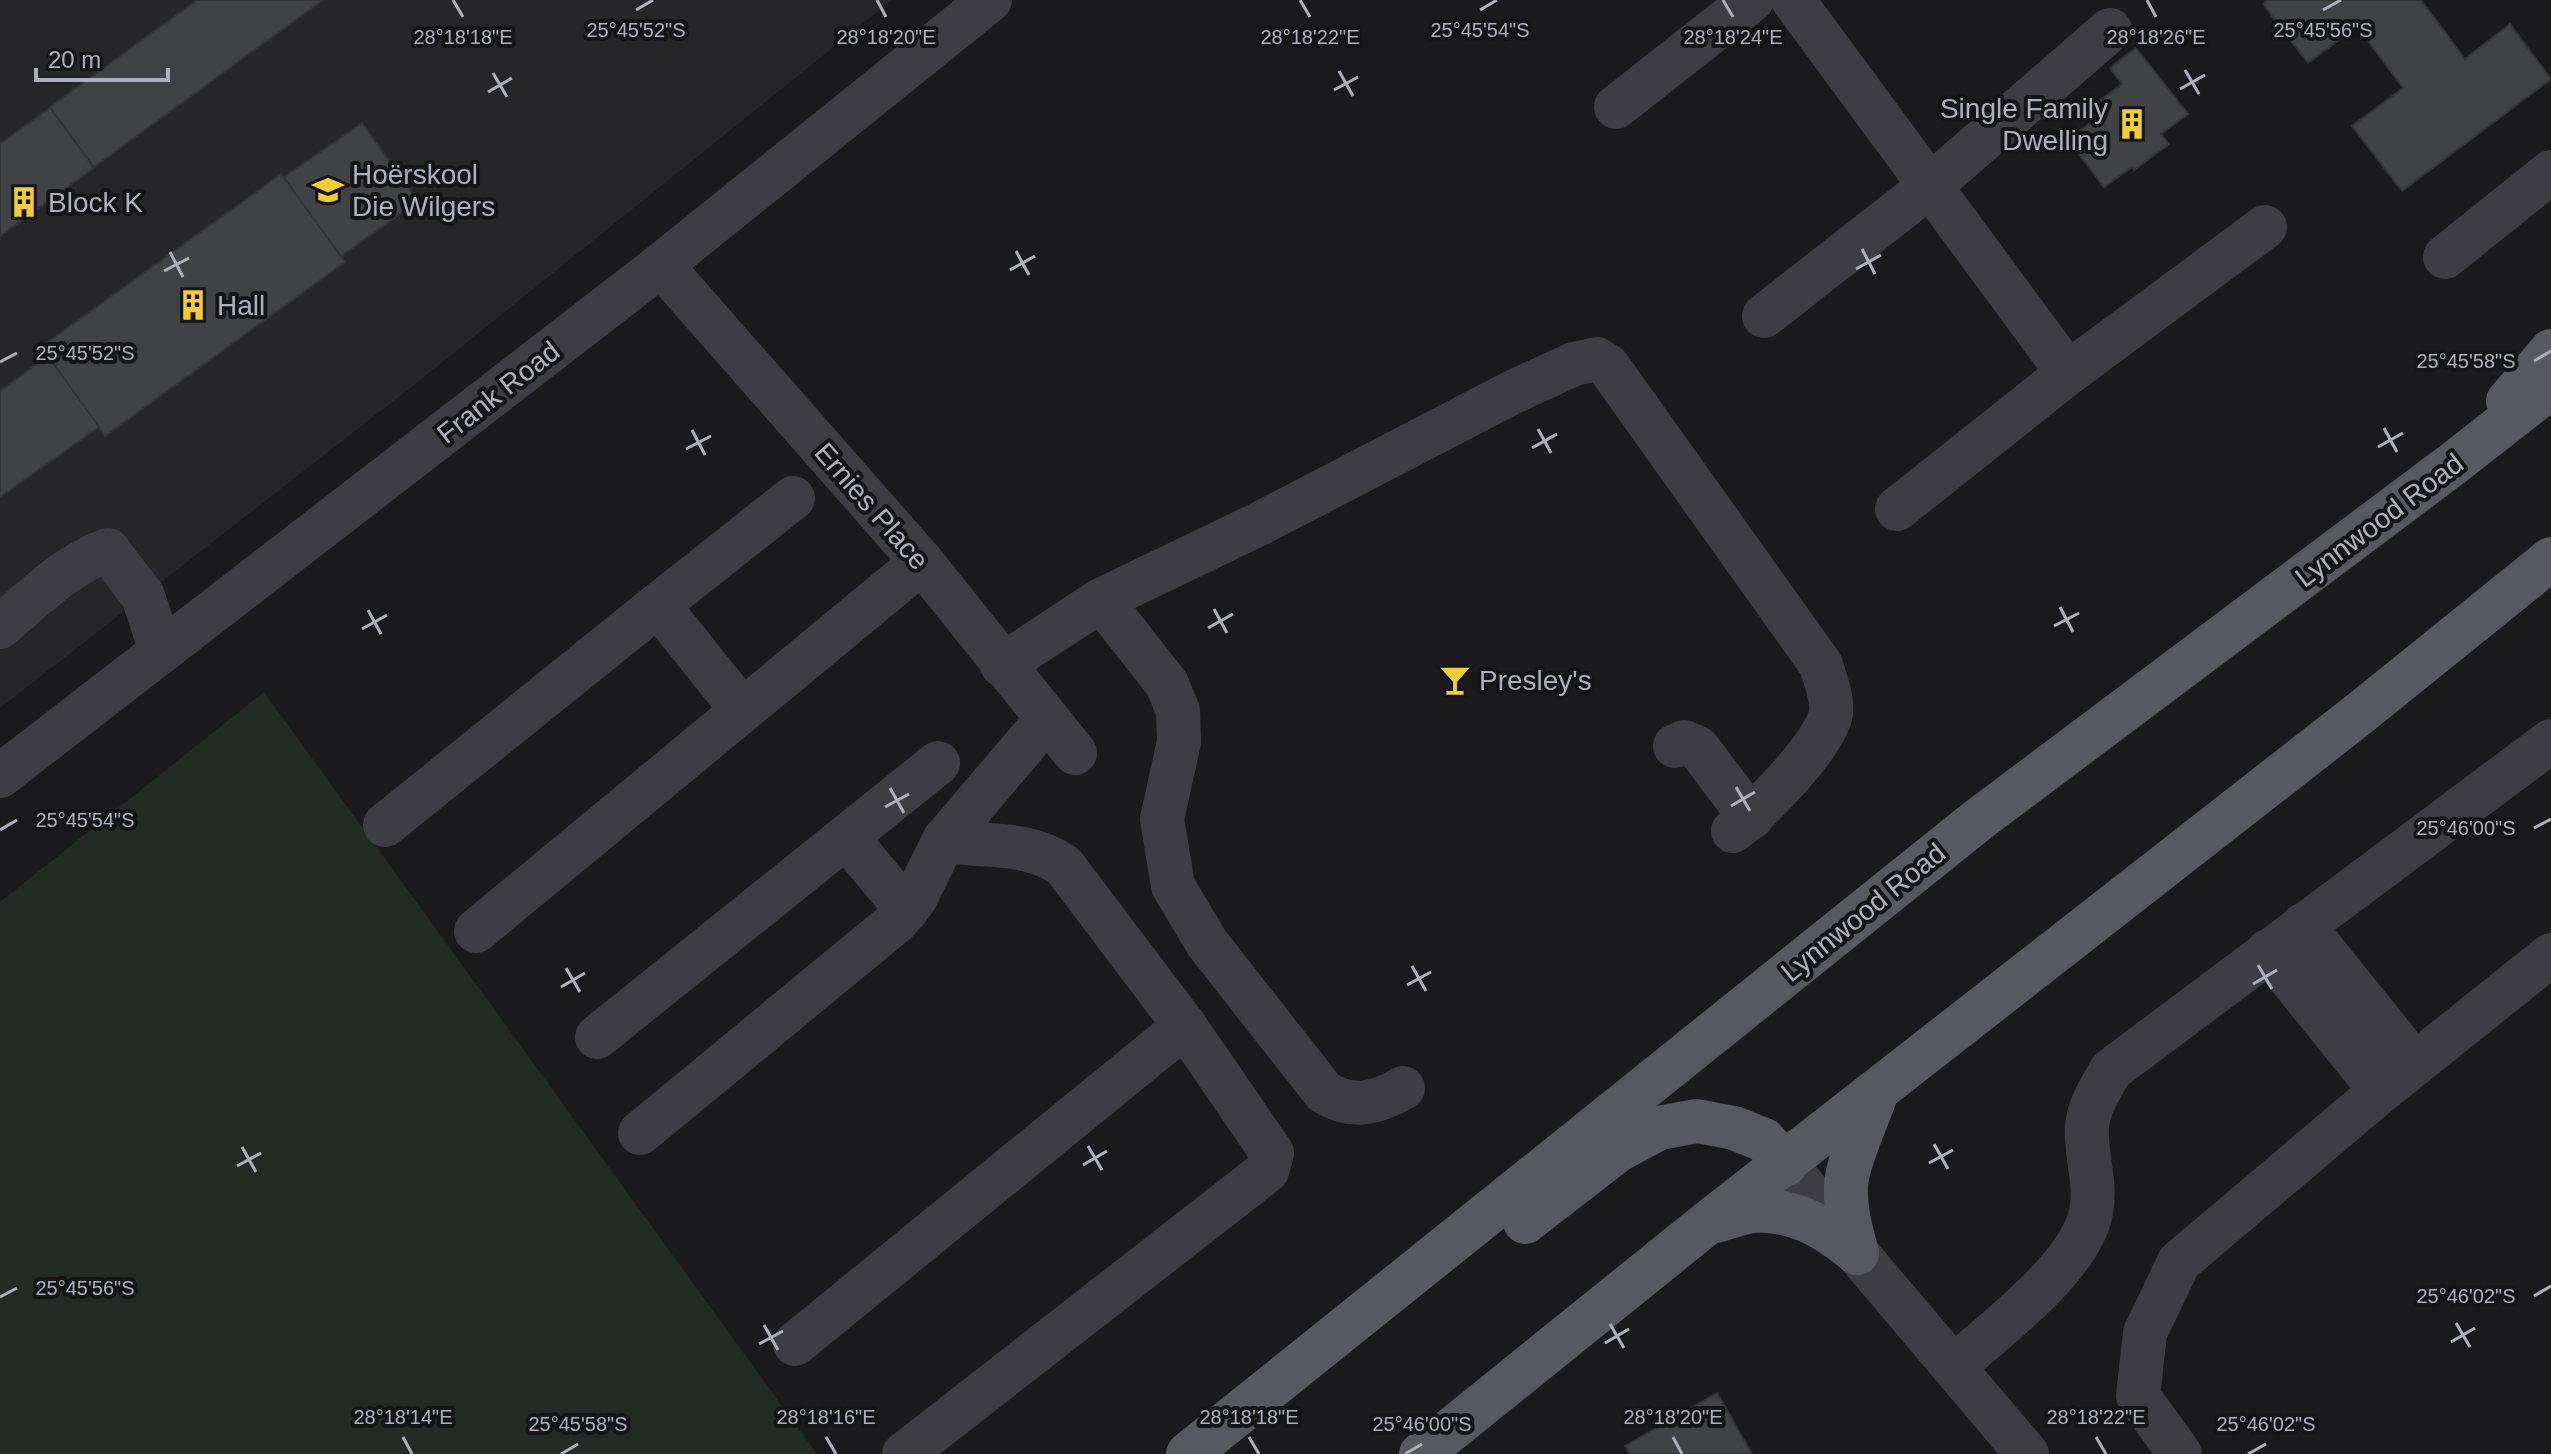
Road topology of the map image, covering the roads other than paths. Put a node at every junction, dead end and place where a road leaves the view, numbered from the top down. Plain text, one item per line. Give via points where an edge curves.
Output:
1 (990, 0) edge
2 (1752, 0) edge
3 (1793, 0) edge
4 (2110, 30) dead end
5 (1616, 107) dead end
6 (2551, 172) edge
7 (1930, 186) junction
8 (2265, 227) dead end
9 (2445, 257) dead end
10 (661, 265) junction
11 (1764, 316) dead end
12 (2551, 351) edge
13 (2068, 373) junction
14 (2551, 387) edge
15 (2454, 463) junction
16 (793, 498) dead end
17 (1897, 509) dead end
18 (2551, 559) edge
19 (922, 562) junction
20 (1101, 600) junction
21 (658, 605) junction
22 (0, 627) edge
23 (161, 651) junction
24 (1002, 665) junction
25 (742, 710) junction
26 (1047, 719) junction
27 (2551, 741) edge
28 (1675, 746) dead end
29 (1075, 753) dead end
30 (938, 763) dead end
31 (0, 776) edge
32 (385, 825) dead end
33 (847, 838) junction
34 (944, 840) junction
35 (907, 910) junction
36 (2303, 925) junction
37 (476, 931) dead end
38 (2268, 951) junction
39 (2551, 955) edge
40 (1185, 1026) junction
41 (597, 1037) dead end
42 (2415, 1064) junction
43 (1403, 1088) dead end
44 (1877, 1091) junction
45 (2381, 1091) junction
46 (640, 1133) dead end
47 (1786, 1164) junction
48 (1706, 1224) junction
49 (1857, 1253) junction
50 (795, 1344) dead end
51 (1954, 1367) junction
52 (1197, 1448) edge
53 (904, 1454) edge
54 (1421, 1454) edge
55 (2027, 1454) edge
56 (2180, 1454) edge

1 - 10 street, Frank Road
2 - 5 street
3 - 7 street
4 - 7 street
6 - 9 street
7 - 11 street
7 - 13 street
8 - 13 street
10 - 19 street, Ernies Place
10 - 23 street, Frank Road
12 - 15 main road
13 - 17 street
14 - 15 main road, Lynnwood Road
15 - 52 main road, Lynnwood Road via 1978,820
16 - 21 street
18 - 44 main road
19 - 24 street, Ernies Place
19 - 25 street
20 - 24 street
20 - 28 street via 1513,392 1597,359 1608,366 1821,665 1830,693 1824,735 1742,824 1698,748 1684,742
20 - 43 street via 1167,684 1178,711 1179,742 1163,831 1173,886 1207,943 1324,1092 1365,1104
21 - 25 street
21 - 32 street
22 - 23 street via 87,558 108,550 143,596
23 - 31 street, Frank Road
24 - 26 street, Ernies Place
25 - 37 street
26 - 29 street, Ernies Place
26 - 34 street
27 - 36 street
30 - 33 street
33 - 35 street
33 - 41 street
34 - 35 street
34 - 40 street via 1023,847 1064,866
35 - 46 street
36 - 38 street
36 - 42 street
38 - 45 street
38 - 51 street via 2111,1070 2092,1102 2087,1126 2092,1209 2086,1233 2038,1292
39 - 42 street
40 - 50 street
40 - 53 street via 1267,1143 1272,1153 1267,1171
42 - 45 street
44 - 47 main road
44 - 49 main road via 1846,1183
45 - 56 street via 2179,1262 2145,1333 2138,1396
47 - 48 main road
47 - 49 street
47 - 52 main road via 1764,1140 1734,1128 1697,1121 1659,1128 1618,1150 1440,1288
48 - 49 main road via 1751,1211 1778,1213 1828,1230
48 - 54 main road
49 - 51 street
51 - 55 street

